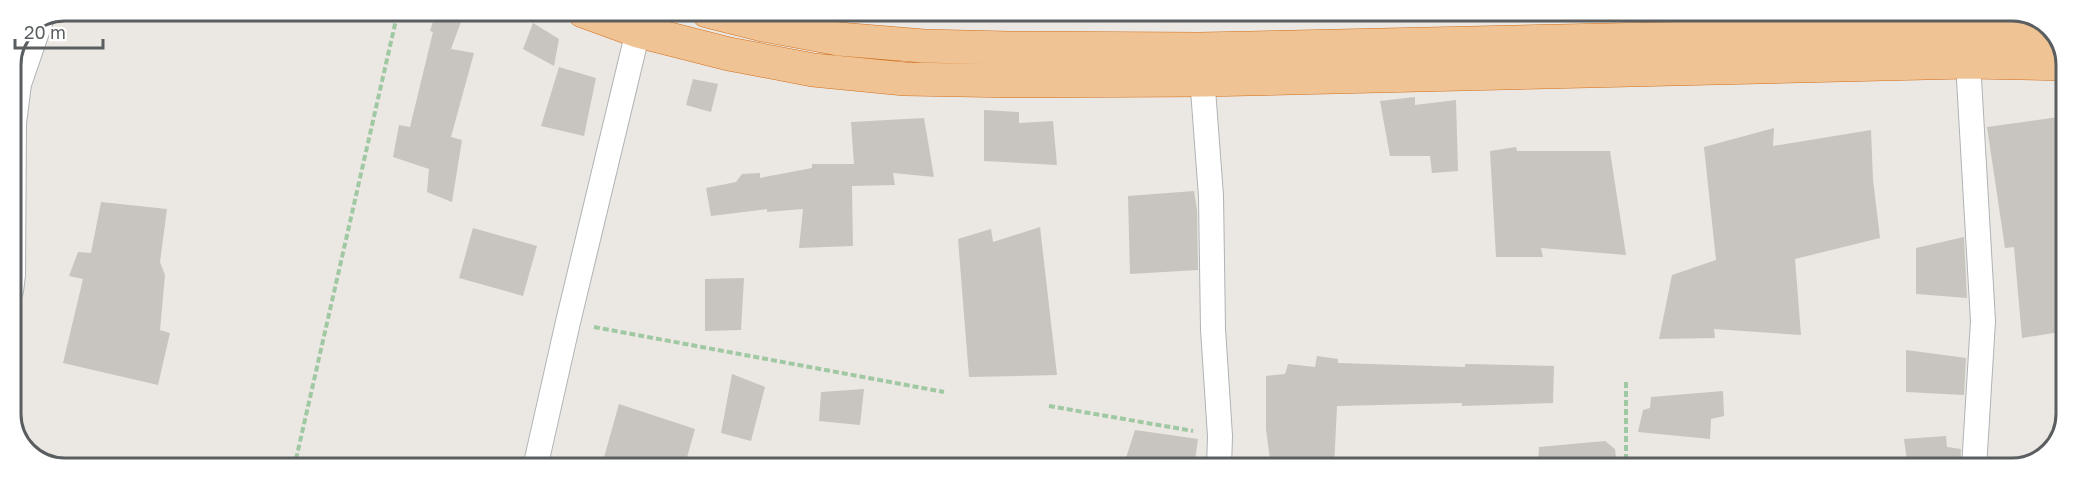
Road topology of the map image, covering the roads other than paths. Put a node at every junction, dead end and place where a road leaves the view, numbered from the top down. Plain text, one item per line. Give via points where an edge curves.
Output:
1 (610, 21) edge
2 (747, 21) edge
3 (1764, 25) edge
4 (37, 31) edge
5 (638, 31) junction
6 (2045, 36) edge
7 (1968, 62) junction
8 (1201, 64) junction
9 (2056, 64) edge
10 (21, 78) edge
11 (537, 458) edge
12 (1219, 458) edge
13 (1975, 458) edge

1 - 5 highway
2 - 8 highway via 839,39
3 - 6 highway
3 - 8 highway
4 - 10 street
5 - 8 highway via 813,70 905,79 1014,81
5 - 11 street
7 - 8 highway
7 - 9 highway
7 - 13 street via 1983,321
8 - 12 street via 1211,196

